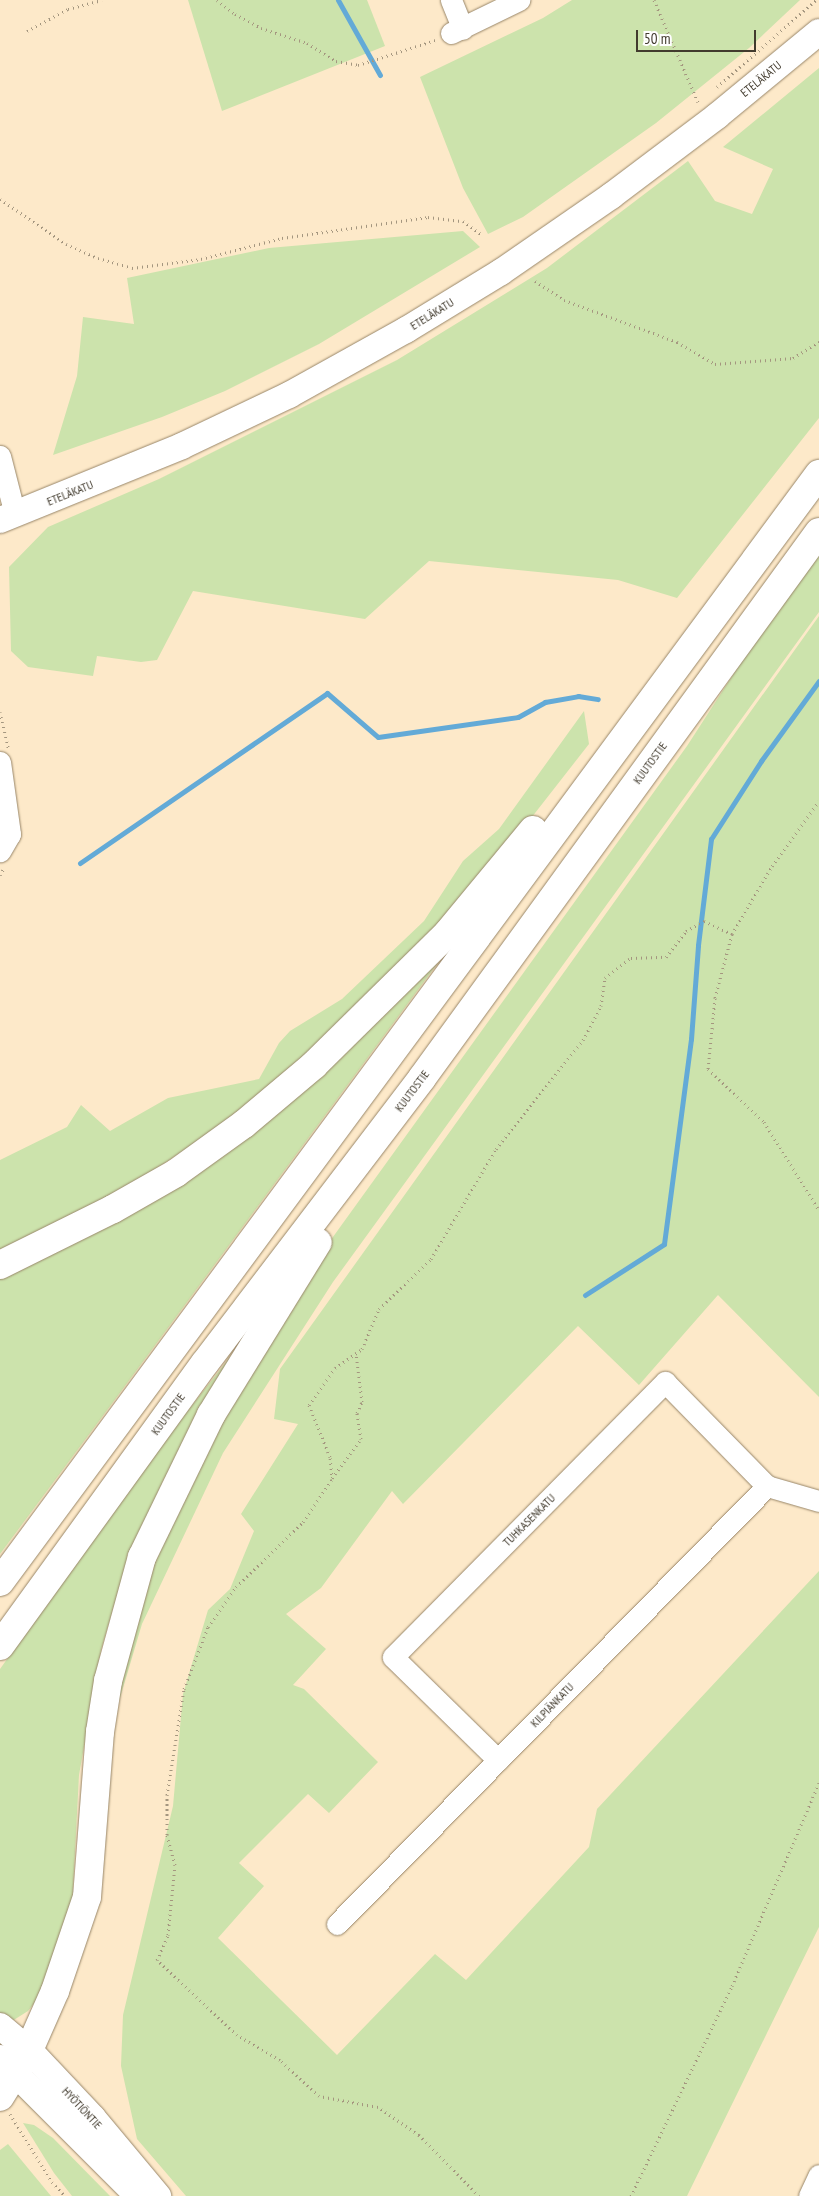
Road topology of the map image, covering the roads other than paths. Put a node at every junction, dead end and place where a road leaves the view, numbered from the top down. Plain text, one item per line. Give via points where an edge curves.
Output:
1 (451, 0) edge
2 (519, 0) edge
3 (819, 32) edge
4 (0, 456) edge
5 (819, 474) edge
6 (7, 517) edge
7 (819, 532) edge
8 (708, 622) junction
9 (0, 762) edge
10 (0, 851) edge
11 (422, 1078) junction
12 (0, 1265) edge
13 (767, 1486) junction
14 (819, 1501) edge
15 (0, 1582) edge
16 (0, 1646) edge
17 (498, 1760) junction
18 (337, 1924) dead end
19 (0, 2026) edge
20 (15, 2060) edge
21 (3, 2101) edge
22 (819, 2175) edge
23 (138, 2196) edge
24 (158, 2196) edge
25 (809, 2196) edge

1 - 2 street via 457,31
3 - 6 main road, ETELÄKATU via 717,116 611,196 501,272 406,330 290,395 182,446
4 - 6 street
5 - 8 highway
7 - 11 highway, KUUTOSTIE
8 - 12 highway via 447,934 314,1066 244,1124 176,1173 56,1239
8 - 15 highway
9 - 10 street via 10,834
11 - 16 highway, KUUTOSTIE via 206,1363
11 - 20 highway via 211,1415 142,1557 108,1681 100,1732 87,1897 56,1991
13 - 14 street
13 - 17 street, KILPIÄNKATU
13 - 17 street, TUHKASENKATU via 664,1382 393,1657
17 - 18 street, KILPIÄNKATU
19 - 20 main road, HYÖTIÖNTIE
20 - 21 highway
20 - 23 main road, HYÖTIÖNTIE
20 - 24 main road, HYÖTIÖNTIE via 93,2118
22 - 25 street

